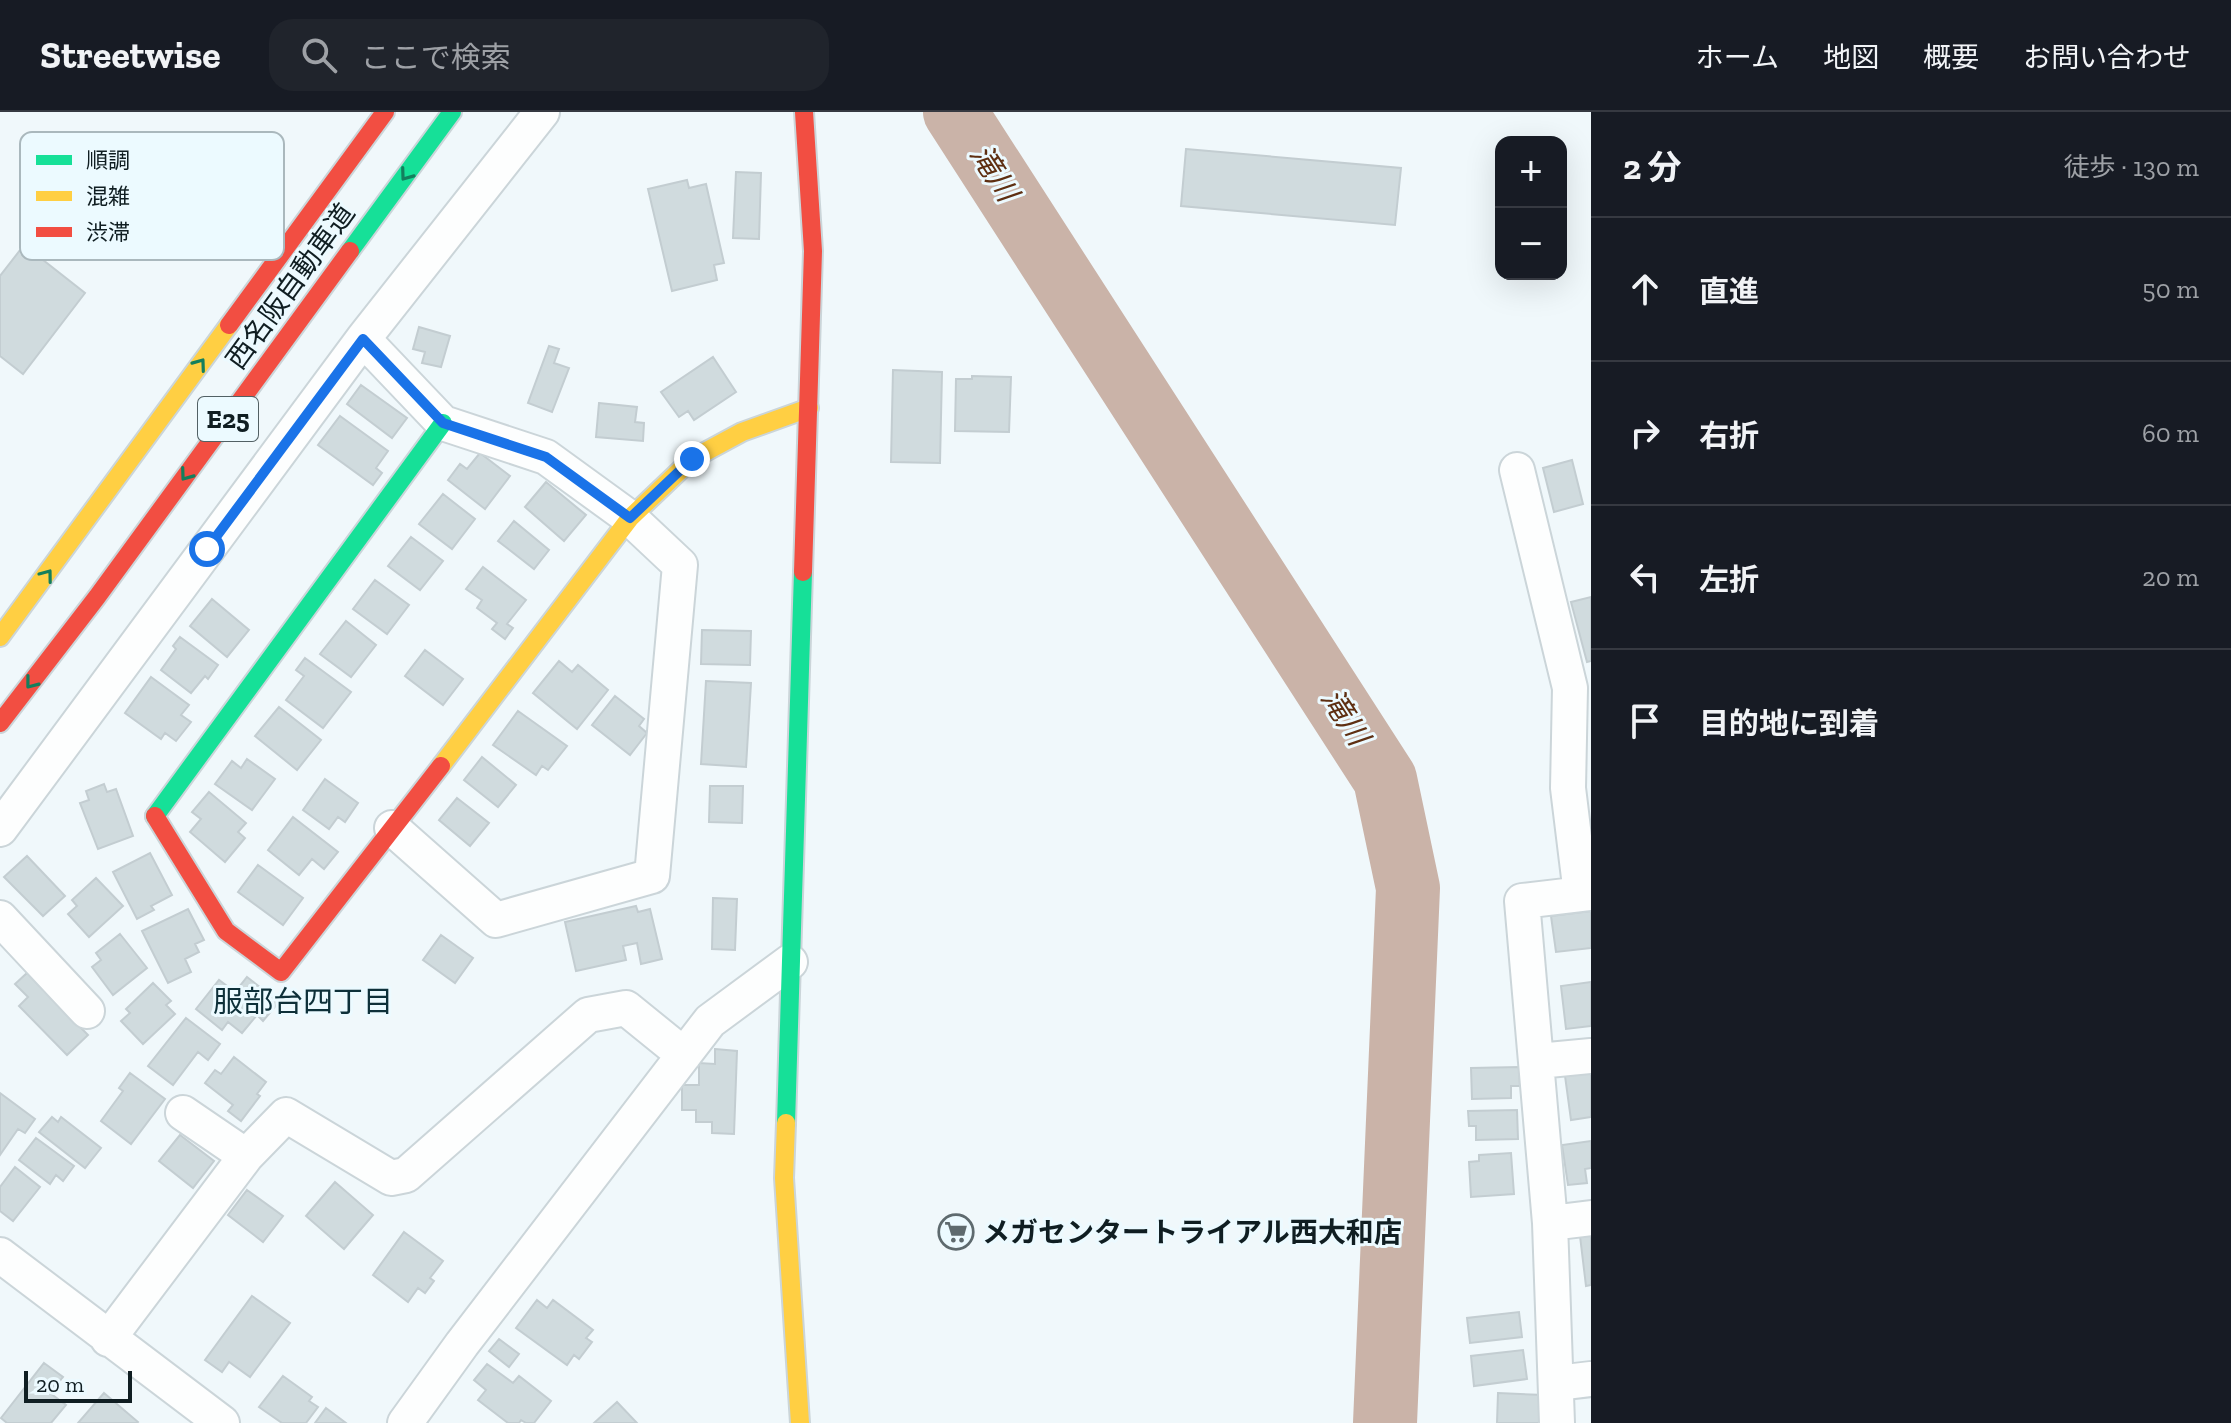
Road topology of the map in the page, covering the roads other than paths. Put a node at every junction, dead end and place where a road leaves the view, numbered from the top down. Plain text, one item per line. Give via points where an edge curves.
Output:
1 (385, 112) edge
2 (452, 112) edge
3 (542, 112) edge
4 (804, 112) edge
5 (284, 250) edge
6 (276, 260) edge
7 (363, 339) junction
8 (809, 408) junction
9 (443, 423) junction
10 (1517, 470) dead end
11 (630, 518) junction
12 (0, 637) edge
13 (0, 723) edge
14 (392, 828) junction
15 (0, 829) edge
16 (1586, 894) edge
17 (0, 918) edge
18 (790, 962) junction
19 (87, 1011) dead end
20 (684, 1055) junction
21 (1591, 1056) edge
22 (1538, 1061) junction
23 (183, 1113) dead end
24 (246, 1156) junction
25 (1591, 1218) edge
26 (1550, 1223) junction
27 (0, 1255) edge
28 (108, 1339) junction
29 (1591, 1379) edge
30 (1557, 1383) junction
31 (222, 1423) edge
32 (405, 1423) edge
33 (800, 1423) edge
34 (1557, 1423) edge

5 -> 1 main road, 西名阪自動車道 / E25
2 -> 13 main road, 西名阪自動車道 / E25
3 - 7 street
4 - 8 main road via 813,251
12 -> 6 main road, 西名阪自動車道 / E25
7 - 9 street
7 - 15 street
8 - 11 main road via 742,432 692,459
8 - 18 main road
9 - 11 street via 546,457
9 - 14 main road via 155,816 226,931 281,972
10 - 16 street via 1570,688 1568,788
11 - 14 main road
11 - 14 street via 680,565 652,876 496,920
16 - 22 street via 1522,901
17 - 19 street
18 - 20 street via 710,1021
18 - 33 main road via 784,1178
20 - 24 street via 626,1008 588,1015 406,1175 391,1178 286,1115
20 - 32 street
21 - 22 street
22 - 26 street
23 - 24 street
24 - 28 street
25 - 26 street
26 - 30 street
27 - 28 street
28 - 31 street
29 - 30 street
30 - 34 street

